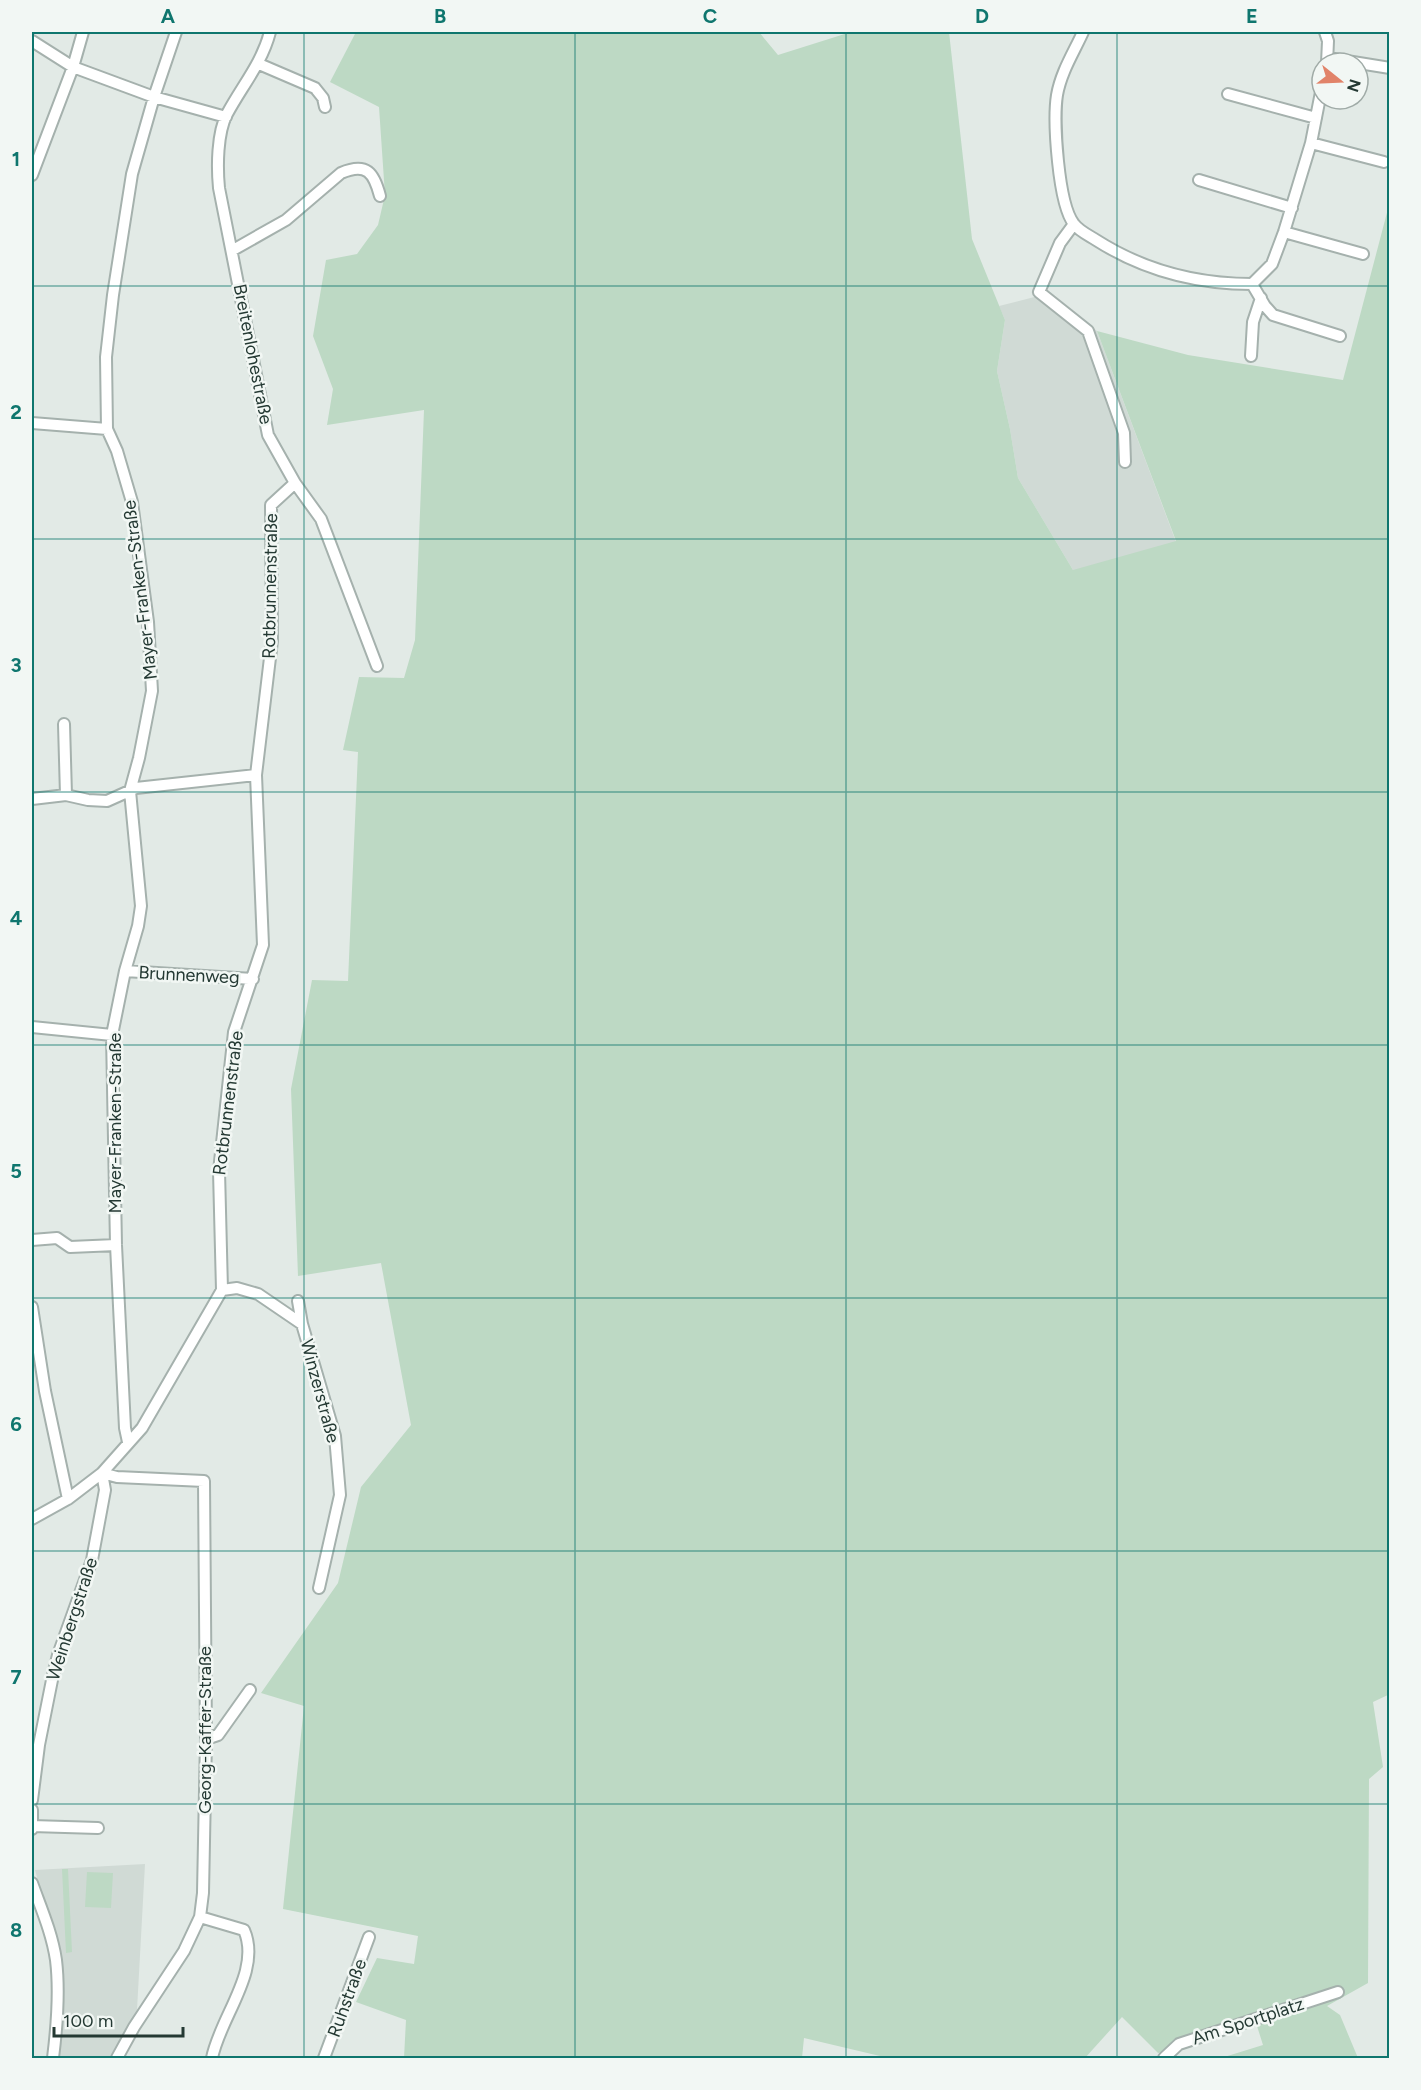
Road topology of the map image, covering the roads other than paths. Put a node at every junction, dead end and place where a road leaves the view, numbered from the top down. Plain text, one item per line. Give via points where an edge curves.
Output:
1 (83, 32) edge
2 (176, 32) edge
3 (270, 32) edge
4 (1083, 32) edge
5 (1325, 32) edge
6 (32, 41) edge
7 (1328, 51) edge
8 (259, 64) junction
9 (1370, 66) edge
10 (73, 67) junction
11 (1389, 68) edge
12 (1228, 94) dead end
13 (154, 96) junction
14 (325, 107) dead end
15 (1317, 111) edge
16 (226, 117) junction
17 (1316, 118) junction
18 (1311, 143) junction
19 (1384, 162) dead end
20 (32, 175) edge
21 (1199, 180) dead end
22 (380, 196) dead end
23 (1292, 208) junction
24 (1074, 224) junction
25 (1284, 232) junction
26 (233, 250) junction
27 (1362, 254) dead end
28 (1252, 284) junction
29 (1261, 298) junction
30 (1340, 336) dead end
31 (1251, 356) dead end
32 (32, 423) edge
33 (107, 429) junction
34 (1125, 462) dead end
35 (296, 483) junction
36 (377, 666) dead end
37 (63, 724) dead end
38 (256, 775) junction
39 (130, 791) junction
40 (66, 795) junction
41 (32, 799) edge
42 (125, 971) junction
43 (253, 979) junction
44 (32, 1027) edge
45 (112, 1035) junction
46 (32, 1240) edge
47 (116, 1245) junction
48 (222, 1290) junction
49 (298, 1301) dead end
50 (32, 1307) edge
51 (302, 1324) junction
52 (128, 1442) junction
53 (102, 1473) junction
54 (68, 1498) junction
55 (32, 1519) edge
56 (320, 1588) dead end
57 (250, 1690) dead end
58 (206, 1739) junction
59 (32, 1800) edge
60 (32, 1810) edge
61 (32, 1828) edge
62 (98, 1828) dead end
63 (32, 1884) edge
64 (200, 1917) junction
65 (369, 1937) dead end
66 (1338, 1992) dead end
67 (53, 2058) edge
68 (117, 2058) edge
69 (212, 2058) edge
70 (324, 2058) edge
71 (1164, 2058) edge

1 - 10 street
2 - 13 street, Mayer-Franken-Straße
3 - 8 street, Breitenlohestraße
4 - 24 street via 1065,70 1055,116 1057,160 1064,199
5 - 7 street
6 - 10 street
8 - 14 street via 315,88
8 - 16 street, Breitenlohestraße
9 - 11 street
10 - 13 street
10 - 20 street
12 - 17 street
13 - 16 street
13 - 33 street, Mayer-Franken-Straße via 132,174 113,295 106,357
15 - 17 street
16 - 26 street, Breitenlohestraße via 217,162
17 - 18 street
18 - 19 street
18 - 23 street
21 - 23 street
22 - 26 street via 371,173 352,168 286,220
23 - 25 street
24 - 28 street via 1121,255 1162,271 1223,284
24 - 34 street via 1060,243 1039,292 1088,330 1124,433
25 - 27 street
25 - 28 street via 1272,264
26 - 35 street, Breitenlohestraße via 268,435
28 - 29 street
29 - 30 street via 1273,315
29 - 31 street via 1253,322
32 - 33 street
33 - 39 street, Mayer-Franken-Straße via 132,502 149,633 152,691
35 - 36 street, Breitenlohestraße via 321,519
35 - 38 street, Rotbrunnenstraße via 271,505 272,641
37 - 40 street
38 - 39 street
38 - 43 street, Rotbrunnenstraße via 263,945
39 - 40 street via 107,801
39 - 42 street, Mayer-Franken-Straße via 141,906
40 - 41 street
42 - 43 street, Brunnenweg
42 - 45 street, Mayer-Franken-Straße
43 - 48 street, Rotbrunnenstraße via 234,1032 219,1171
44 - 45 street
45 - 47 street, Mayer-Franken-Straße
46 - 47 street via 57,1239 70,1247
47 - 52 street, Mayer-Franken-Straße
48 - 51 street via 237,1288 258,1294
48 - 52 street via 142,1428
49 - 51 street, Winzerstraße
50 - 54 street
51 - 56 street, Winzerstraße via 335,1436 340,1495
52 - 53 street
53 - 54 street
53 - 58 street, Georg-Kaffer-Straße via 204,1481
53 - 59 street, Weinbergstraße via 105,1490 92,1560 52,1675
54 - 55 street
57 - 58 street via 218,1735
58 - 64 street, Georg-Kaffer-Straße
60 - 61 street
61 - 62 street
63 - 67 street via 56,1958
64 - 68 street, Georg-Kaffer-Straße via 184,1951
64 - 69 street via 244,1929 248,1941 249,1960
65 - 70 street, Ruhstraße
66 - 71 street, Am Sportplatz via 1179,2044

